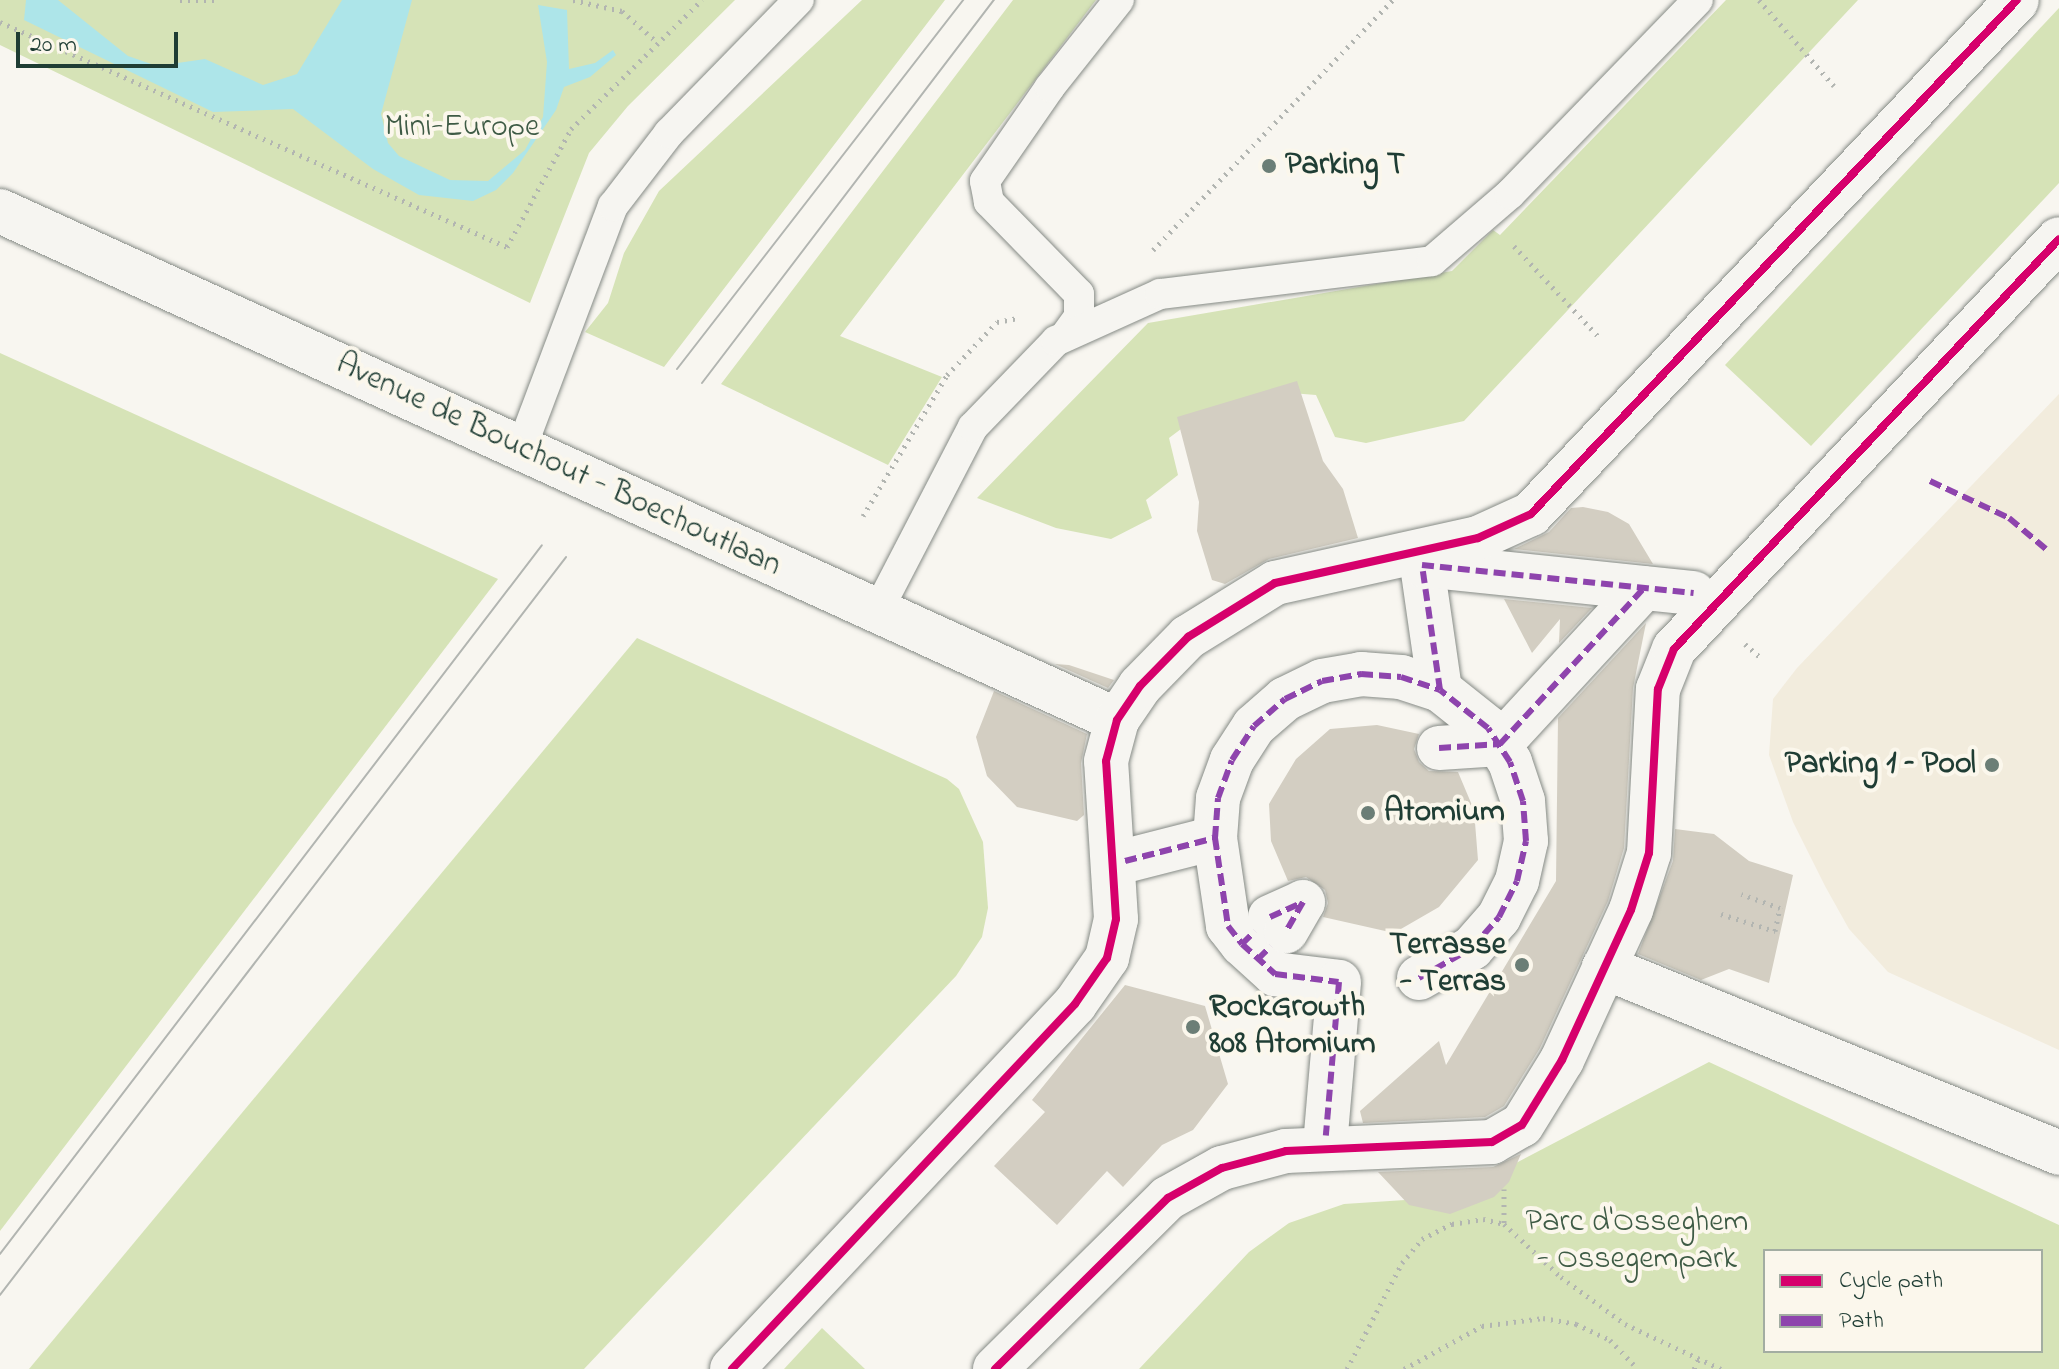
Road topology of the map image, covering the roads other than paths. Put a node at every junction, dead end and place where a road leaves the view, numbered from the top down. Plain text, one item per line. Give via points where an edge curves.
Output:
1 (799, 0) edge
2 (1119, 0) edge
3 (1698, 0) edge
4 (2017, 0) edge
5 (0, 211) edge
6 (2059, 239) edge
7 (1065, 336) junction
8 (521, 449) junction
9 (1644, 588) junction
10 (1702, 602) junction
11 (877, 612) junction
12 (1440, 690) junction
13 (1117, 720) junction
14 (1500, 744) junction
15 (1439, 748) dead end
16 (1215, 838) junction
17 (1125, 861) dead end
18 (1604, 967) junction
19 (1419, 978) dead end
20 (1326, 1135) dead end
21 (2059, 1153) edge
22 (732, 1369) edge
23 (995, 1369) edge

1 - 8 lane via 669,133 613,206
2 - 7 lane via 985,181 989,202 1073,283 1081,302 1079,317
3 - 7 lane via 1486,216 1432,261 1160,294
4 - 13 street via 1548,500 1514,525 1478,538 1275,583 1188,637 1140,686
5 - 8 street, Avenue de Bouchout - Boechoutlaan
6 - 10 street
7 - 11 lane via 973,427
8 - 11 street, Avenue de Bouchout - Boechoutlaan
9 - 10 street
9 - 12 street via 1422,565
9 - 14 street
10 - 18 street via 1658,689 1649,853 1631,910
11 - 13 street, Avenue de Bouchout - Boechoutlaan
12 - 14 street via 1474,714
12 - 16 street via 1401,677 1361,674 1322,681 1285,699 1254,726 1232,760 1218,798
13 - 22 street via 1106,761 1116,919 1107,958 1075,1004
14 - 15 street
14 - 19 street via 1523,801 1526,841 1517,881 1499,917 1472,948
16 - 17 street
16 - 20 street via 1228,926 1264,938 1275,974 1339,982
18 - 21 street
18 - 23 street via 1562,1060 1509,1137 1467,1145 1286,1151 1233,1165 1193,1183 1157,1208

